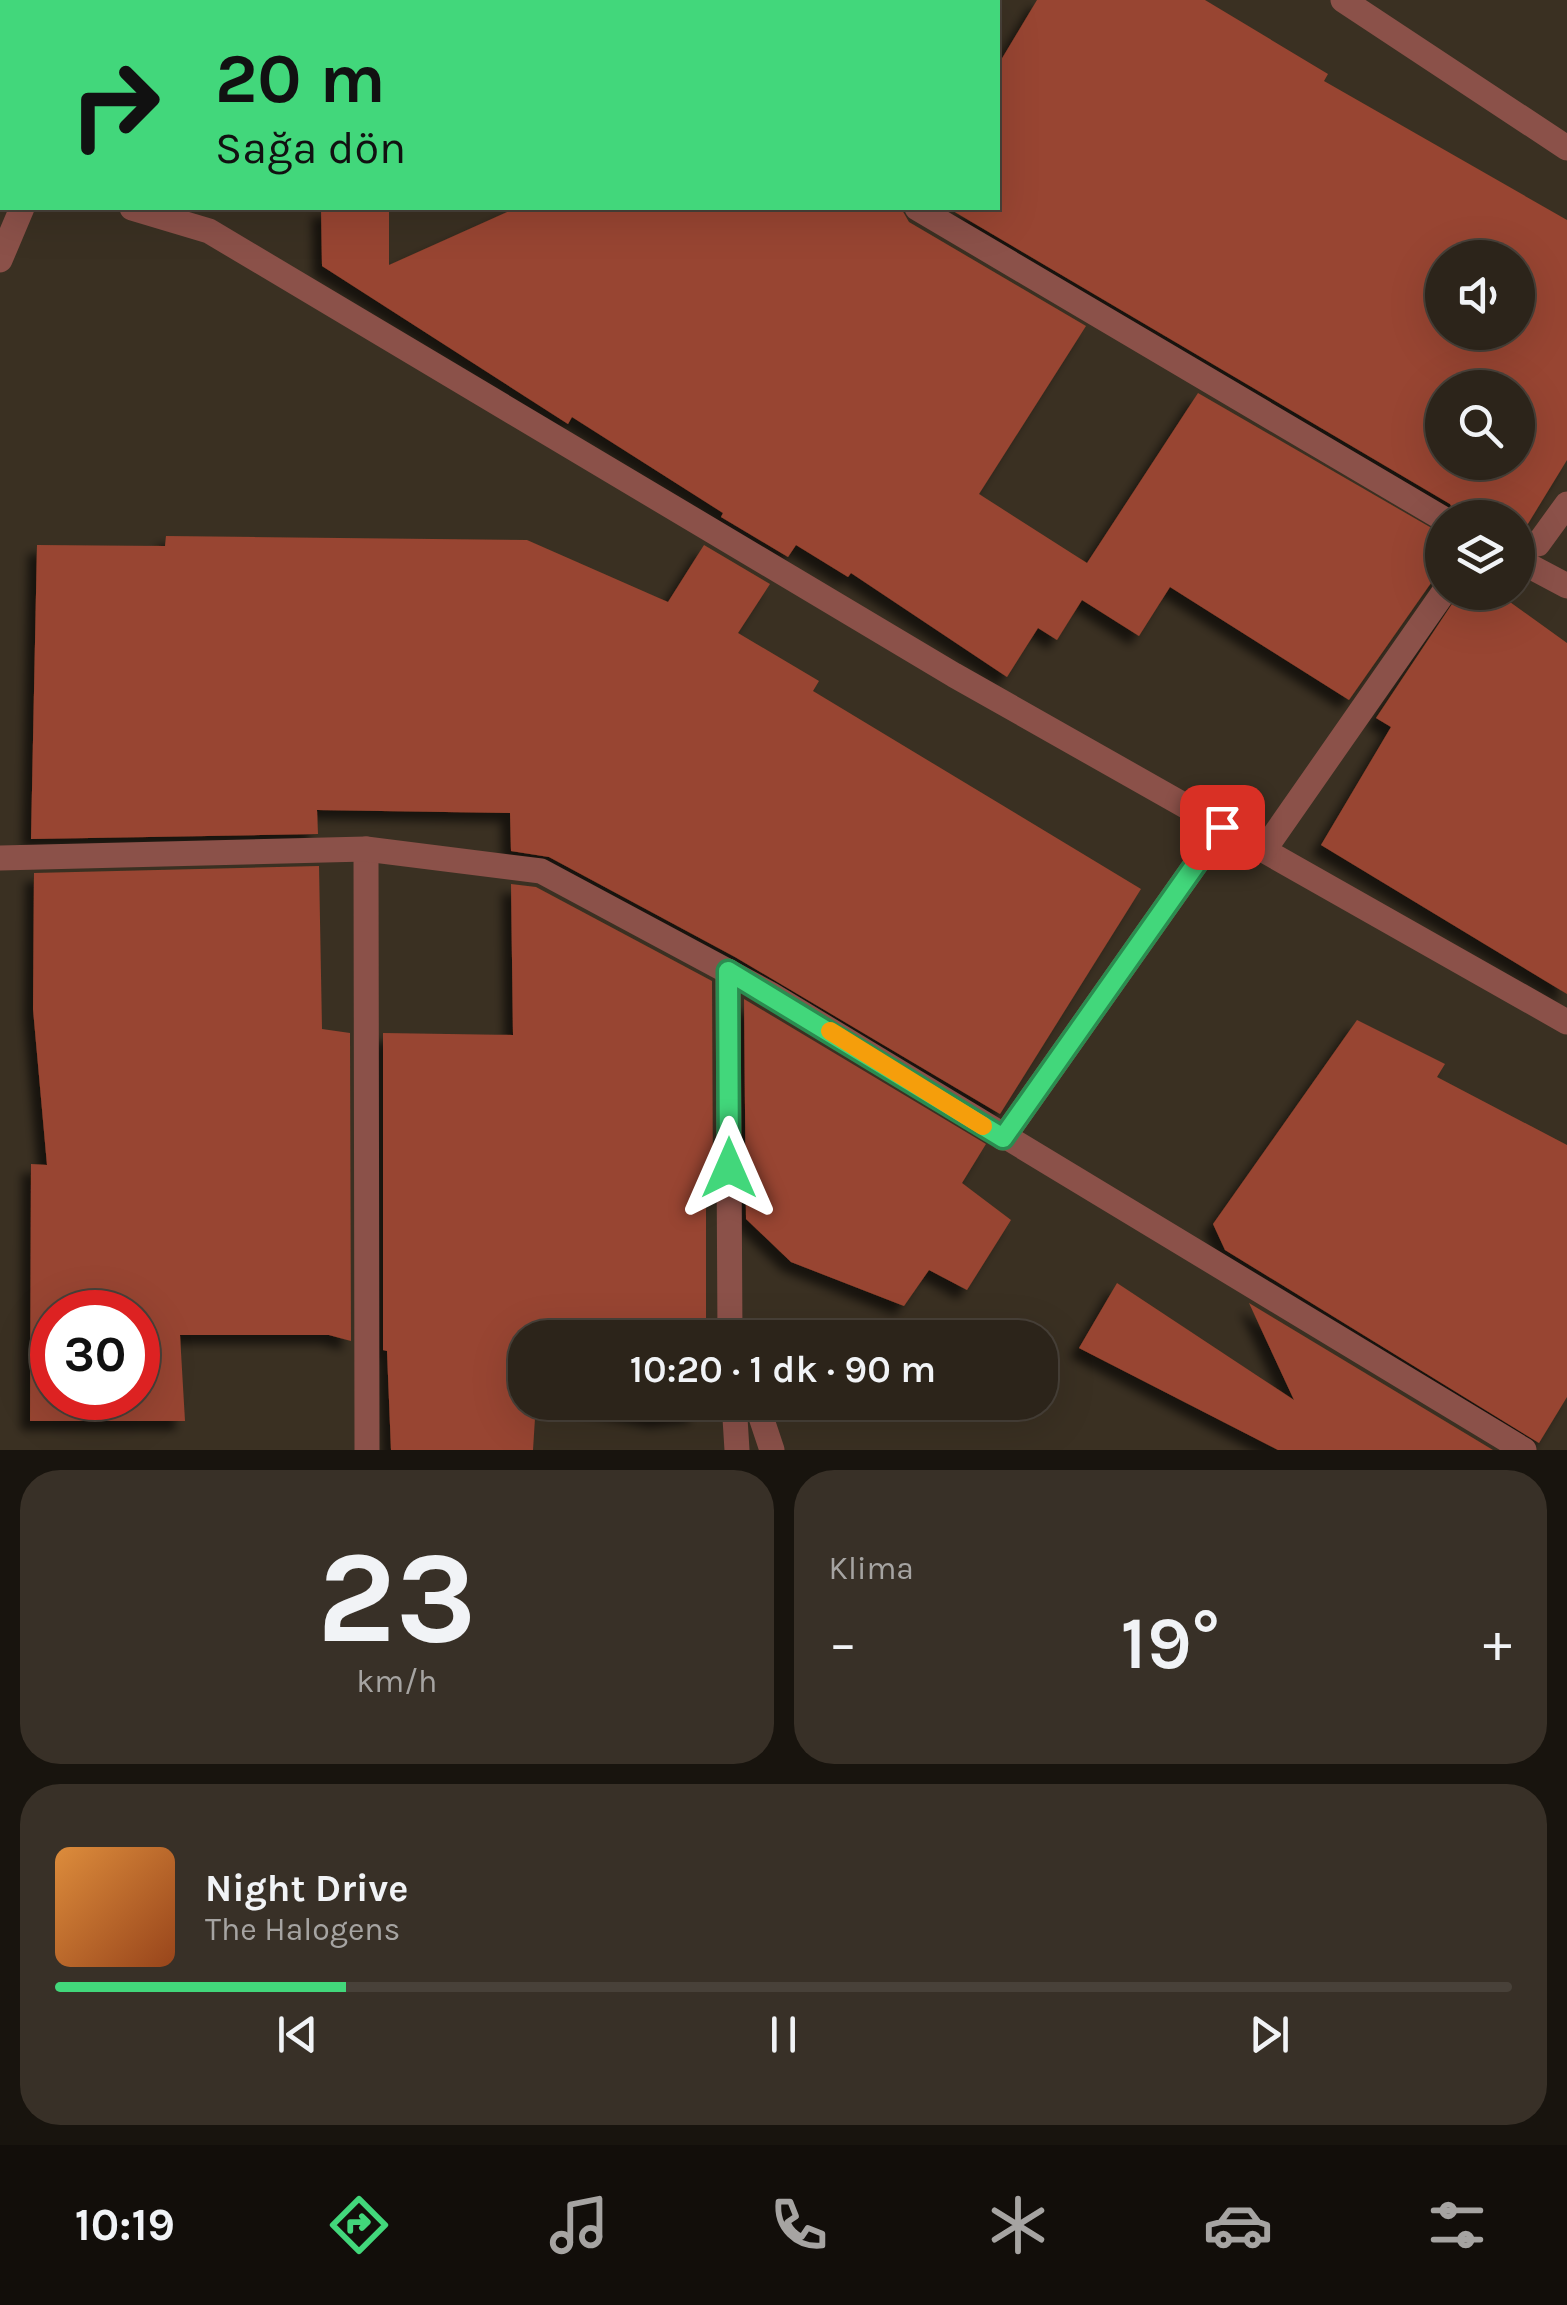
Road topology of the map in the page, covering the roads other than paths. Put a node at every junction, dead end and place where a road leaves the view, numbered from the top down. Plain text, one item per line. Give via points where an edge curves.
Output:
1 (1343, 0) edge
2 (1567, 148) edge
3 (21, 210) edge
4 (146, 210) edge
5 (920, 210) edge
6 (209, 219) edge
7 (0, 260) edge
8 (1567, 504) edge
9 (1425, 508) edge
10 (1535, 544) edge
11 (1535, 569) edge
12 (1567, 586) edge
13 (1431, 610) edge
14 (1222, 827) junction
15 (366, 849) junction
16 (1264, 850) junction
17 (0, 858) edge
18 (728, 971) junction
19 (1567, 1022) edge
20 (1003, 1138) junction
21 (731, 1320) edge
22 (735, 1420) edge
23 (762, 1420) edge
24 (367, 1450) edge
25 (736, 1450) edge
26 (772, 1450) edge
27 (1524, 1450) edge

1 - 2 street
3 - 7 street
4 - 6 street
5 - 9 street
6 - 14 street via 954,676
8 - 10 street
11 - 12 street
13 - 16 street
14 - 16 street
14 - 20 street
15 - 17 street
15 - 18 street via 541,870
15 - 24 street
16 - 19 street
18 - 20 street
18 - 21 street
20 - 27 street
22 - 25 street
23 - 26 street

